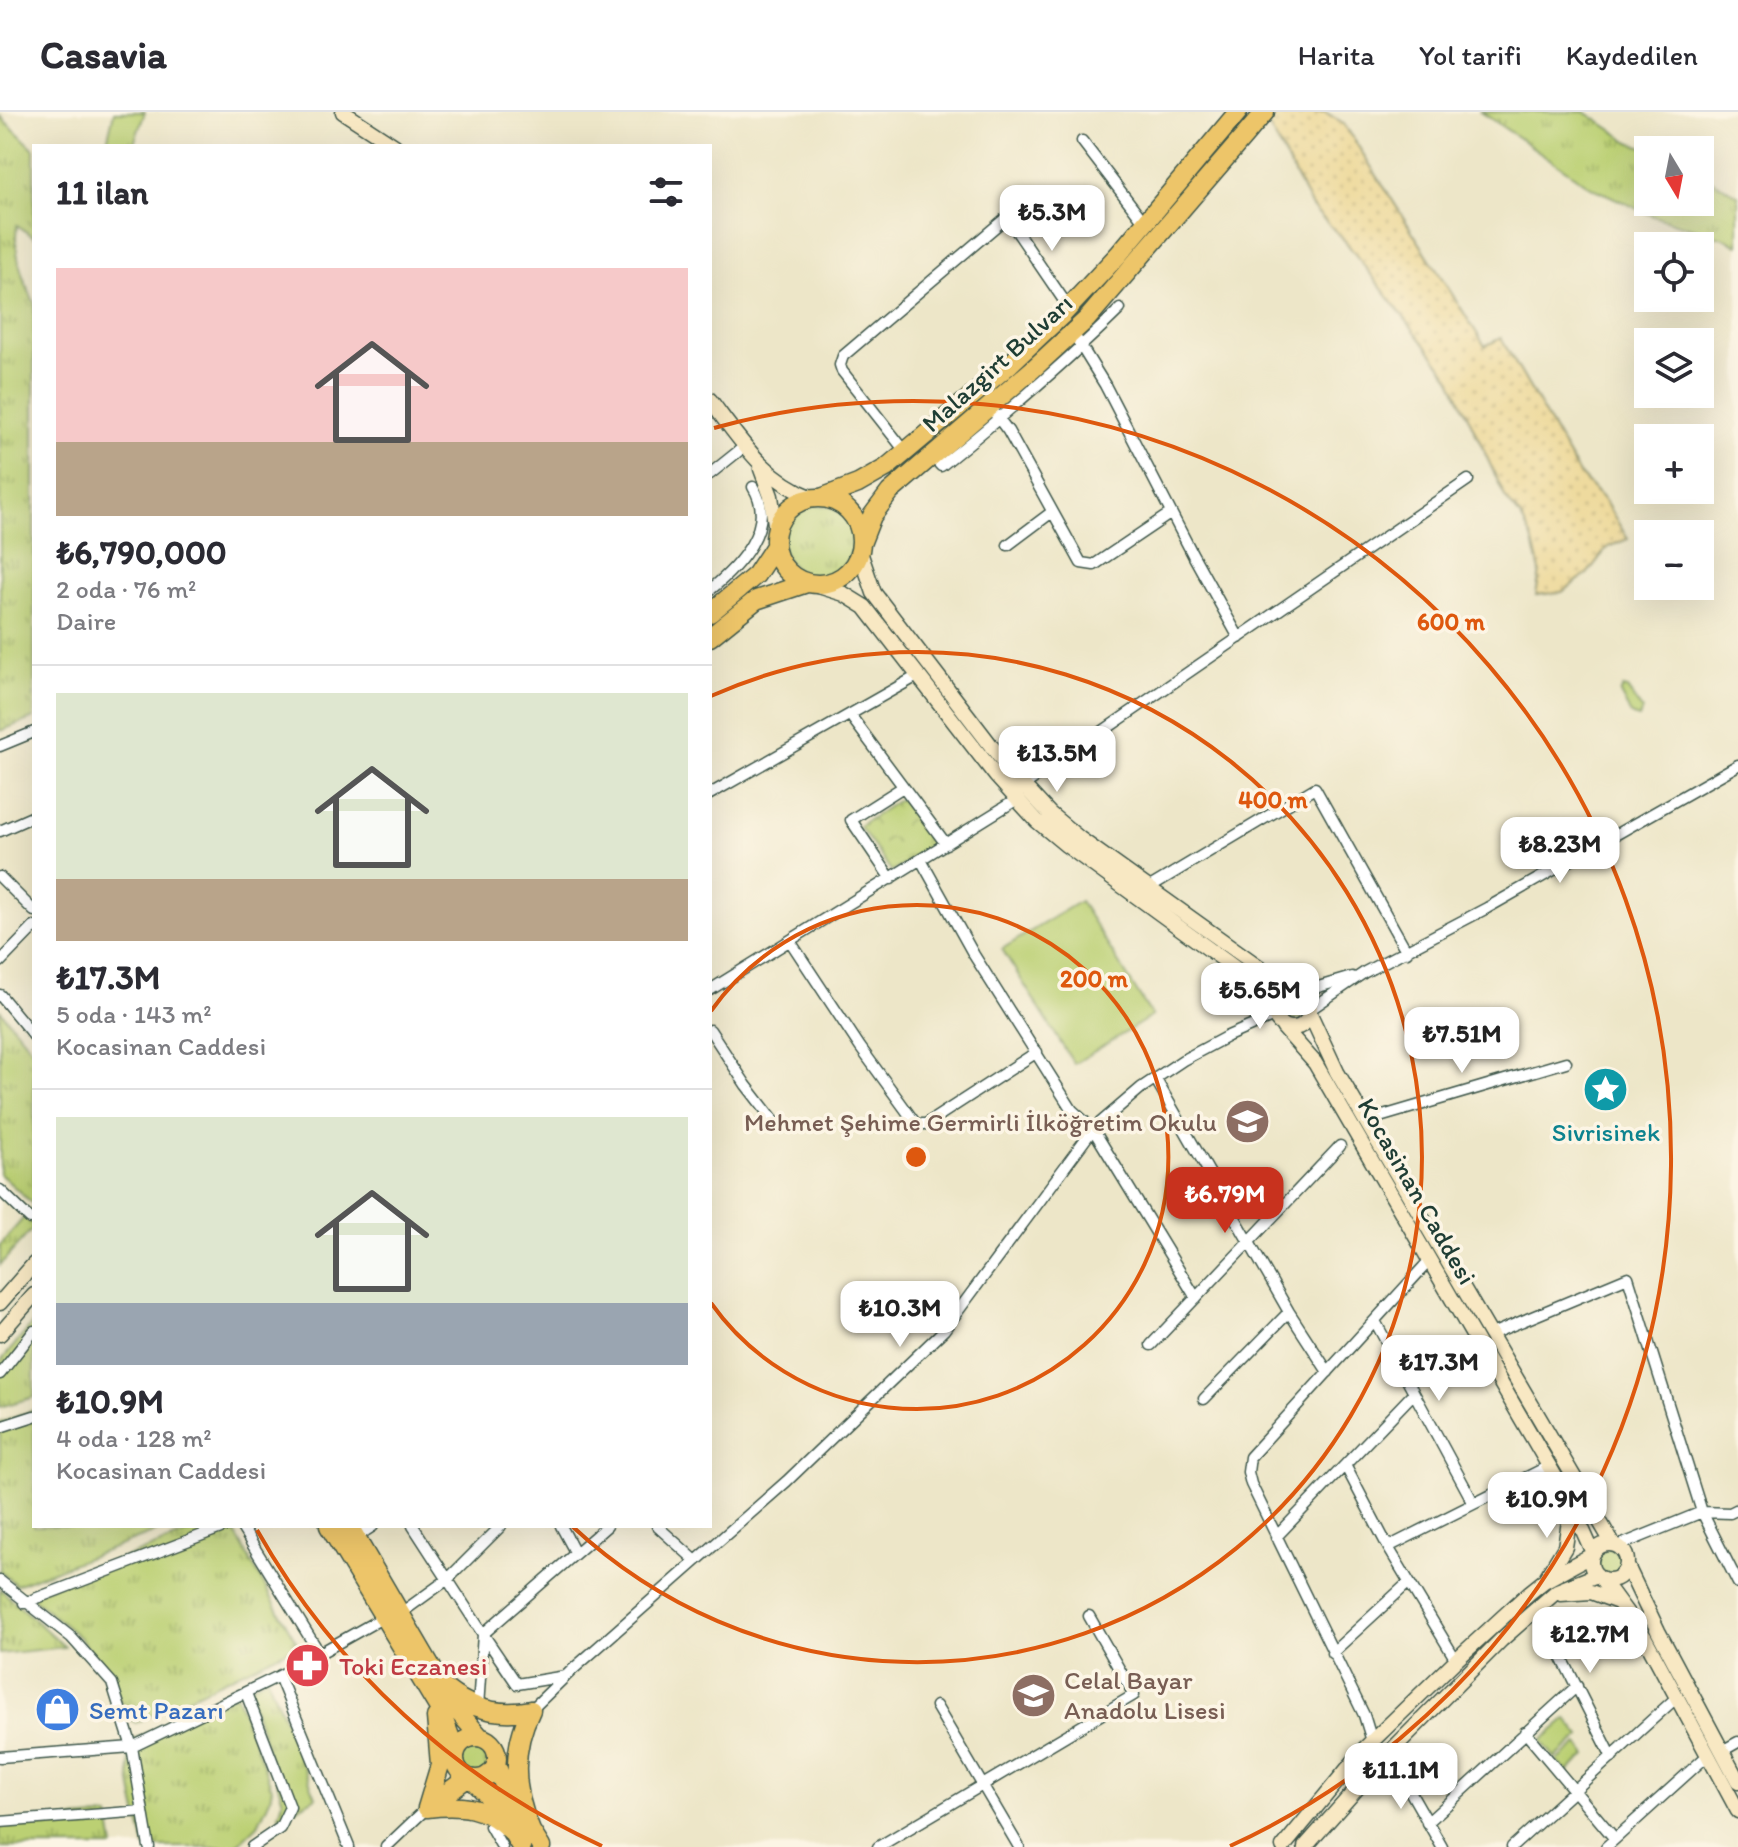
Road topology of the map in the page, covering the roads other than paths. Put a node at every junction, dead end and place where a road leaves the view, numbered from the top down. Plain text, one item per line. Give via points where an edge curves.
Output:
1 (343, 112) edge
2 (1238, 112) edge
3 (1265, 112) edge
4 (1082, 141) dead end
5 (392, 144) edge
6 (1145, 223) junction
7 (1069, 308) junction
8 (1120, 309) dead end
9 (1078, 340) junction
10 (712, 403) edge
11 (995, 413) junction
12 (745, 446) junction
13 (905, 451) junction
14 (757, 462) junction
15 (712, 472) edge
16 (1468, 480) dead end
17 (753, 487) dead end
18 (817, 498) junction
19 (1052, 512) junction
20 (1171, 513) junction
21 (775, 538) junction
22 (1008, 545) dead end
23 (861, 548) junction
24 (811, 584) junction
25 (712, 588) edge
26 (712, 611) edge
27 (712, 635) edge
28 (1239, 638) junction
29 (919, 675) junction
30 (850, 715) junction
31 (32, 733) edge
32 (0, 746) edge
33 (1738, 765) edge
34 (903, 787) junction
35 (712, 793) edge
36 (1020, 793) junction
37 (32, 817) edge
38 (0, 831) edge
39 (946, 844) junction
40 (921, 860) junction
41 (0, 877) edge
42 (891, 879) junction
43 (1148, 888) junction
44 (32, 909) edge
45 (32, 929) edge
46 (790, 941) junction
47 (1407, 952) junction
48 (0, 962) edge
49 (1365, 972) junction
50 (714, 988) edge
51 (1296, 992) junction
52 (0, 995) edge
53 (1310, 1012) junction
54 (1277, 1018) junction
55 (712, 1033) edge
56 (32, 1034) edge
57 (1037, 1052) junction
58 (1566, 1062) dead end
59 (1155, 1078) junction
60 (1366, 1121) junction
61 (777, 1125) dead end
62 (1093, 1129) junction
63 (1340, 1146) dead end
64 (0, 1190) edge
65 (30, 1219) dead end
66 (1249, 1242) junction
67 (1429, 1261) junction
68 (32, 1266) edge
69 (32, 1297) edge
70 (1196, 1298) junction
71 (0, 1303) edge
72 (1289, 1312) junction
73 (1375, 1321) junction
74 (0, 1334) edge
75 (32, 1334) edge
76 (1489, 1335) junction
77 (1151, 1345) dead end
78 (1328, 1372) junction
79 (0, 1374) edge
80 (1414, 1393) junction
81 (1204, 1399) dead end
82 (32, 1417) edge
83 (0, 1427) edge
84 (1345, 1465) junction
85 (1549, 1466) junction
86 (1473, 1502) junction
87 (1571, 1504) junction
88 (1738, 1509) edge
89 (1702, 1512) junction
90 (221, 1528) edge
91 (242, 1528) edge
92 (330, 1528) edge
93 (414, 1528) edge
94 (499, 1528) edge
95 (562, 1528) edge
96 (605, 1528) edge
97 (659, 1528) edge
98 (353, 1532) edge
99 (1276, 1537) junction
100 (1616, 1545) junction
101 (1388, 1547) junction
102 (575, 1552) junction
103 (1593, 1554) junction
104 (696, 1561) junction
105 (1627, 1566) junction
106 (1599, 1576) junction
107 (448, 1579) junction
108 (0, 1581) edge
109 (1544, 1581) junction
110 (1408, 1583) junction
111 (1738, 1583) edge
112 (24, 1603) junction
113 (1543, 1603) junction
114 (1625, 1607) junction
115 (392, 1615) junction
116 (1089, 1616) dead end
117 (483, 1634) junction
118 (1332, 1653) junction
119 (320, 1654) junction
120 (1456, 1660) junction
121 (279, 1676) junction
122 (566, 1676) junction
123 (1577, 1686) junction
124 (437, 1691) junction
125 (246, 1693) junction
126 (1677, 1697) junction
127 (936, 1706) dead end
128 (478, 1707) junction
129 (531, 1710) junction
130 (522, 1728) junction
131 (1525, 1732) junction
132 (482, 1738) junction
133 (1738, 1742) edge
134 (1368, 1745) junction
135 (132, 1747) junction
136 (1715, 1753) junction
137 (0, 1757) edge
138 (455, 1757) junction
139 (1612, 1757) junction
140 (1384, 1758) junction
141 (497, 1762) junction
142 (470, 1778) junction
143 (1738, 1781) edge
144 (983, 1786) junction
145 (1574, 1791) junction
146 (427, 1808) junction
147 (143, 1811) junction
148 (1738, 1811) edge
149 (0, 1822) edge
150 (1427, 1823) junction
151 (490, 1826) dead end
152 (531, 1831) junction
153 (511, 1842) edge
154 (1611, 1843) edge
155 (149, 1847) edge
156 (252, 1847) edge
157 (349, 1847) edge
158 (386, 1847) edge
159 (541, 1847) edge
160 (878, 1847) edge
161 (1019, 1847) edge
162 (1283, 1847) edge
163 (1305, 1847) edge
164 (1442, 1847) edge
165 (1512, 1847) edge

1 - 5 main road
2 - 6 highway, Malazgirt Bulvarı
3 - 9 highway, Malazgirt Bulvarı via 1104,301
4 - 6 street
6 - 7 highway, Malazgirt Bulvarı
7 - 13 highway, Malazgirt Bulvarı
7 - 13 street via 1007,217 843,356 842,371
8 - 9 street
9 - 11 highway, Malazgirt Bulvarı
9 - 20 street
10 - 12 main road
11 - 19 street
11 - 23 highway, Malazgirt Bulvarı via 932,456 883,499
12 - 14 main road
12 - 15 street
13 - 18 highway, Malazgirt Bulvarı via 872,476
14 - 18 main road via 785,485
14 - 21 main road via 771,496
16 - 28 street
17 - 25 street via 760,510 755,537 738,566
18 - 21 highway via 786,511
18 - 23 highway via 836,501 848,510 860,529
19 - 20 street via 1078,561 1087,566
19 - 22 street
20 - 28 street
21 - 24 highway via 783,567
21 - 26 highway via 756,575
23 - 24 highway via 844,576
23 - 36 main road, Kocasinan Caddesi via 874,593
24 - 27 highway via 756,600
24 - 29 main road, Kocasinan Caddesi via 865,607
28 - 36 street
29 - 30 street
29 - 36 main road, Kocasinan Caddesi
30 - 34 street
30 - 35 street
31 - 32 street
33 - 47 street
34 - 39 street
34 - 42 street via 851,820
36 - 39 street
36 - 43 main road, Kocasinan Caddesi
36 - 54 main road, Kocasinan Caddesi via 1066,845 1239,971
37 - 38 street
39 - 40 street
40 - 42 street
40 - 57 street
41 - 44 street
42 - 46 street
43 - 47 street via 1315,788
43 - 51 main road, Kocasinan Caddesi
45 - 48 street
46 - 50 street
46 - 57 street via 916,1124 926,1124
47 - 49 street
49 - 51 street
49 - 53 street
51 - 53 main road via 1308,1000
51 - 54 main road via 1278,998
52 - 56 street
53 - 54 main road via 1298,1028
53 - 60 main road, Kocasinan Caddesi
54 - 59 street via 1205,1047
54 - 67 main road, Kocasinan Caddesi via 1315,1063
55 - 61 street
57 - 62 street via 1072,1110
58 - 60 street
59 - 62 street
59 - 66 street
60 - 76 main road, Kocasinan Caddesi
62 - 70 street
62 - 104 street via 944,1330
63 - 66 street
64 - 65 street
66 - 70 street
66 - 72 street
67 - 73 street
67 - 85 main road, Kocasinan Caddesi
68 - 71 main road
69 - 74 main road
70 - 77 street
72 - 78 street
72 - 81 street
73 - 78 street
73 - 80 street
75 - 79 street
76 - 89 street via 1628,1277
76 - 100 main road, Kocasinan Caddesi
78 - 99 street via 1250,1457 1251,1484
80 - 84 street
80 - 86 street
82 - 83 street
84 - 99 street
84 - 101 street
85 - 86 street
85 - 87 main road, Kocasinan Caddesi
86 - 101 street
87 - 103 main road, Kocasinan Caddesi
87 - 109 main road via 1565,1547
88 - 89 street
89 - 100 street
89 - 111 street
90 - 112 street
91 - 119 street
92 - 115 highway
93 - 107 street
94 - 107 street
95 - 102 street
96 - 102 street
97 - 104 street
98 - 115 highway
99 - 118 street
100 - 103 main road via 1600,1546
100 - 105 main road via 1627,1557
101 - 110 street
102 - 117 street
103 - 106 main road via 1592,1567
103 - 109 main road
104 - 122 street
105 - 106 main road via 1614,1579
105 - 136 main road
106 - 113 main road via 1564,1587
106 - 114 main road
107 - 115 street
107 - 117 street
108 - 112 street
109 - 120 main road
110 - 118 street
110 - 120 street
112 - 135 street via 71,1637 112,1683
113 - 114 main road via 1568,1592 1591,1592
113 - 123 street
113 - 140 main road
114 - 126 main road
115 - 119 street
115 - 124 highway
116 - 144 street via 1134,1695
117 - 122 street via 517,1684
117 - 128 street
118 - 134 street via 1364,1715
119 - 121 street
120 - 134 main road
121 - 125 street
121 - 157 street
122 - 129 street
123 - 131 street
123 - 139 street
124 - 128 highway
124 - 132 highway
124 - 138 highway
124 - 146 highway via 441,1757
125 - 135 street
125 - 156 street via 290,1807 280,1828
126 - 136 main road
126 - 139 street
127 - 144 street
128 - 129 highway
129 - 130 highway
129 - 132 highway
130 - 141 highway
130 - 152 highway via 516,1775
131 - 145 street
131 - 150 street
132 - 138 highway via 465,1740
132 - 141 highway via 493,1745
133 - 136 street
134 - 140 main road via 1385,1744
134 - 162 main road
135 - 137 street
135 - 147 street
136 - 143 main road
136 - 148 main road
136 - 154 street
138 - 142 highway via 459,1771
138 - 146 highway
139 - 145 street
140 - 150 street
140 - 163 main road
141 - 142 highway via 487,1776
141 - 152 highway via 506,1791
142 - 146 highway
142 - 153 highway via 494,1802
144 - 160 street
144 - 161 street
145 - 154 street
145 - 165 street
146 - 153 highway via 472,1807 491,1815
146 - 158 street
147 - 149 street
147 - 155 street
150 - 164 street
151 - 153 street
152 - 159 highway

